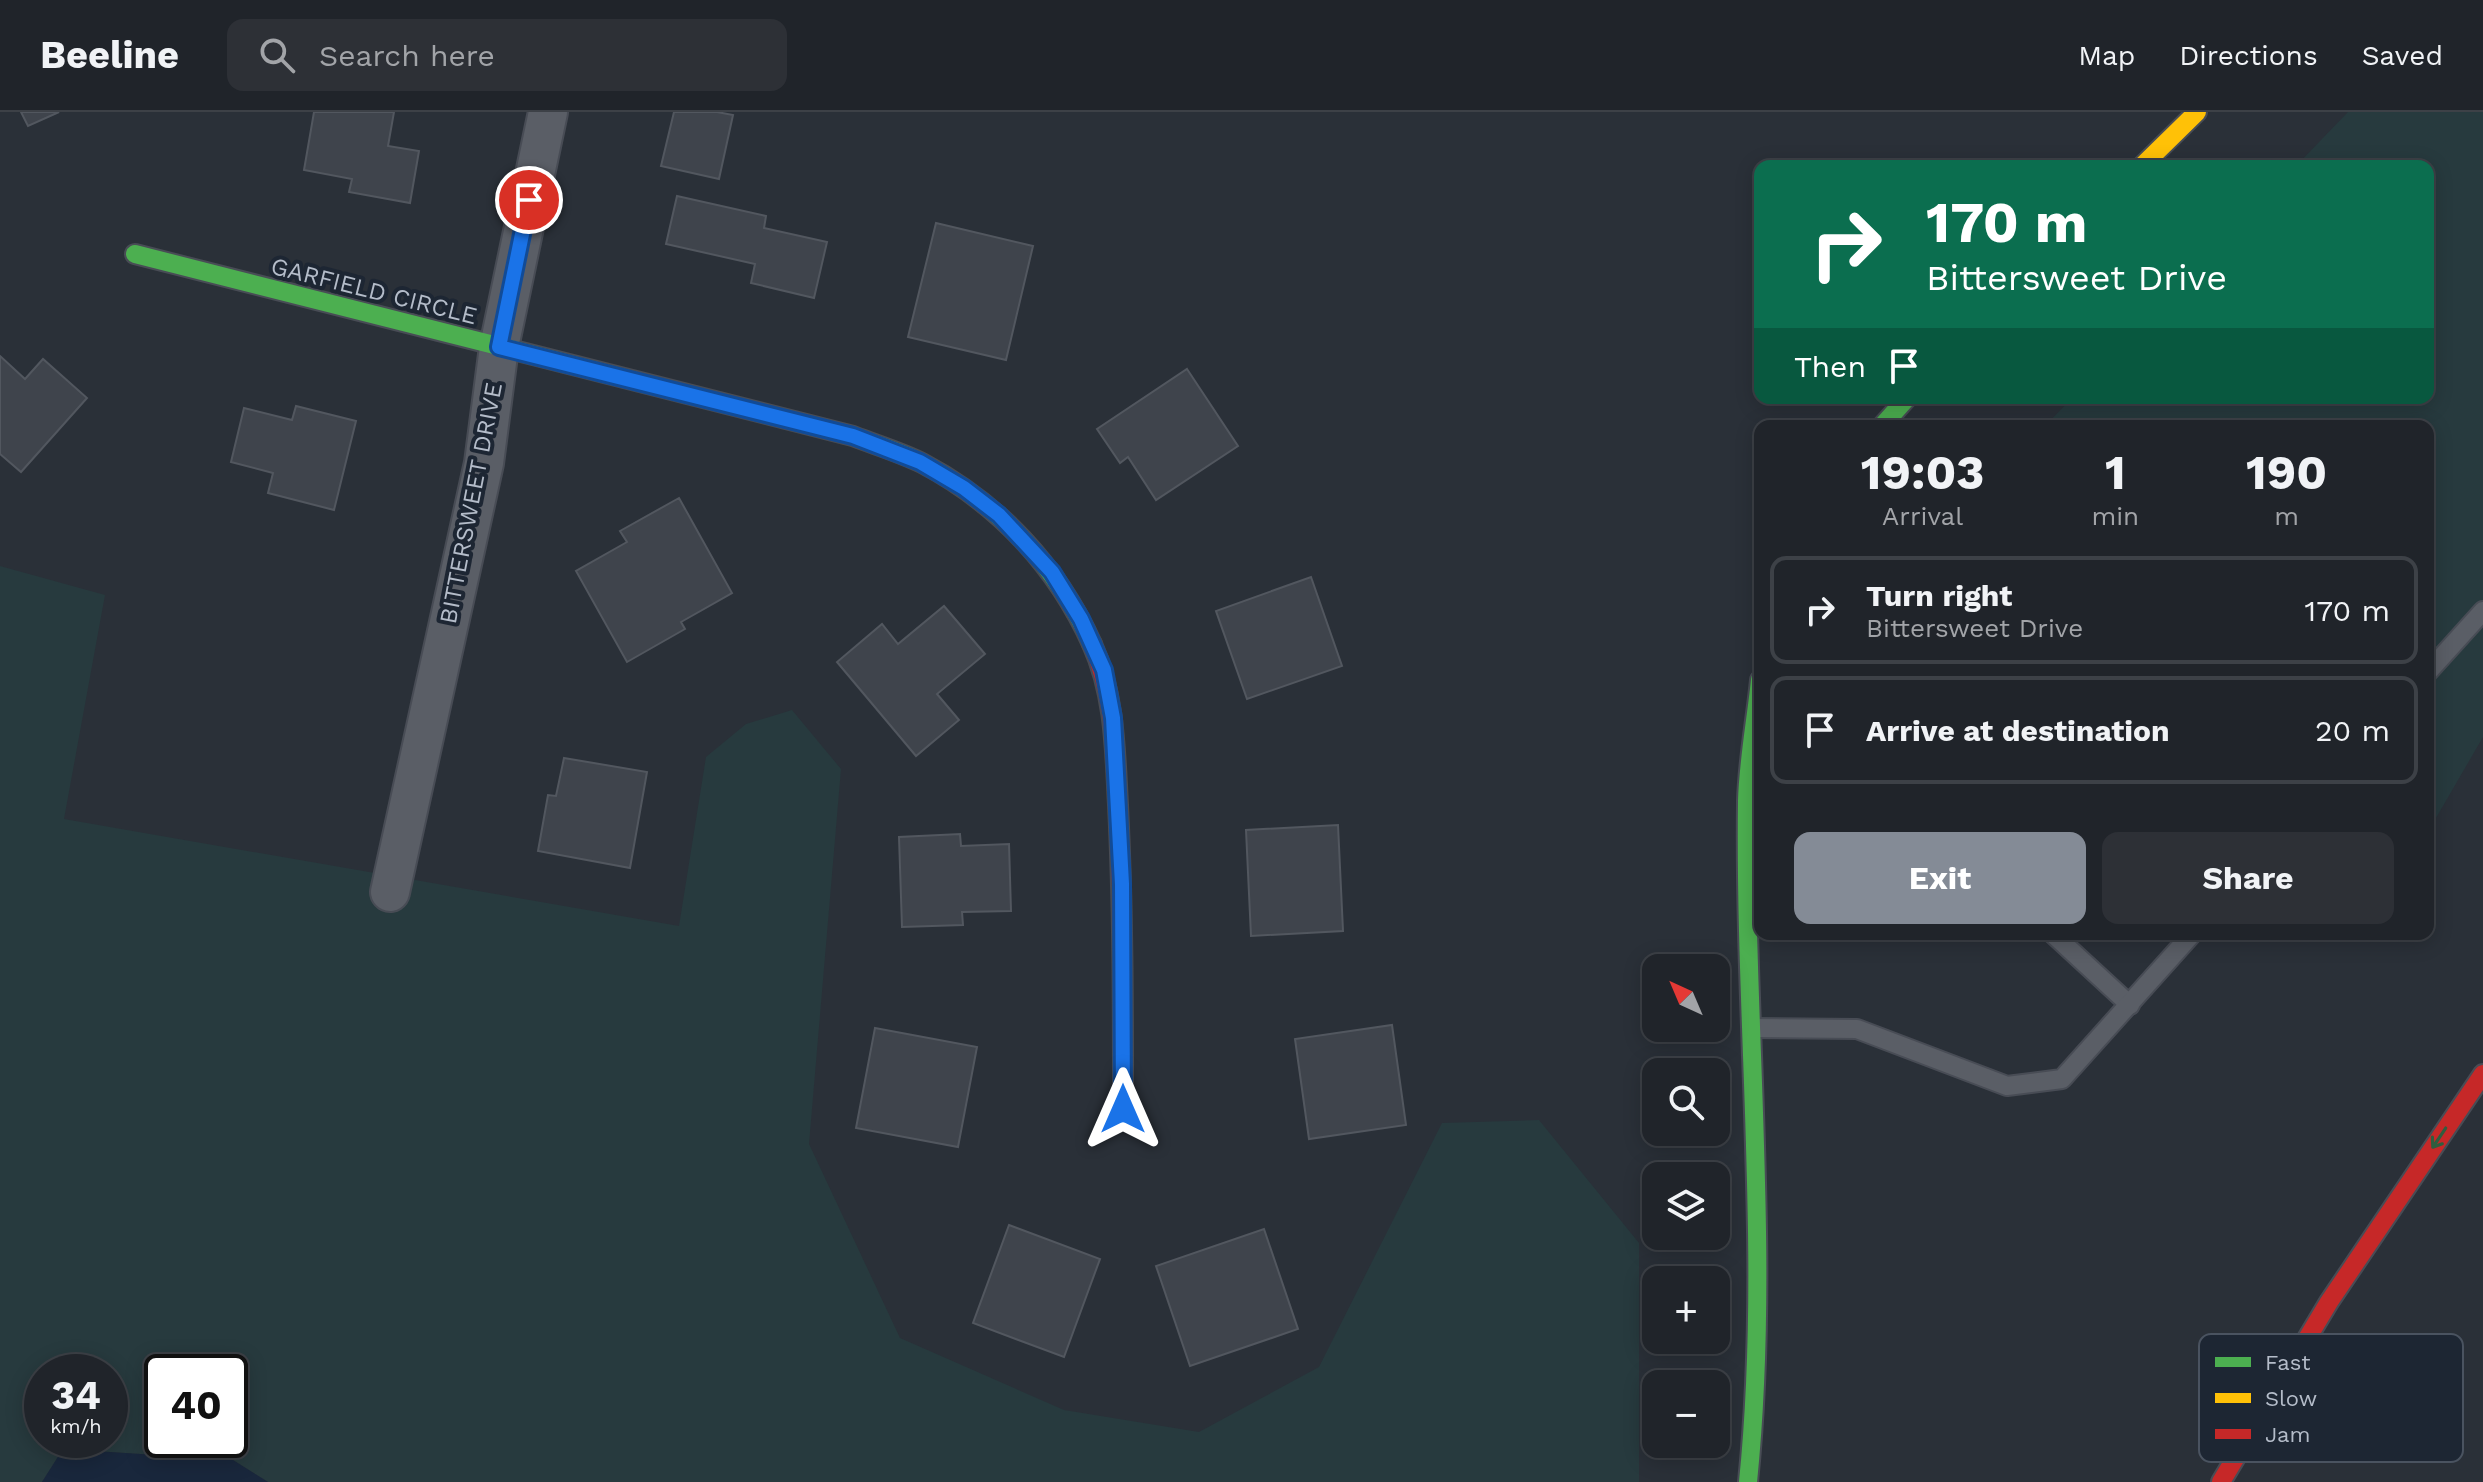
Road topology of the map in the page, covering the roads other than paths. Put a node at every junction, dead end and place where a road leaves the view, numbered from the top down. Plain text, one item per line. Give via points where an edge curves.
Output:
1 (548, 112) edge
2 (2197, 112) edge
3 (2148, 160) edge
4 (135, 254) dead end
5 (499, 347) junction
6 (1902, 404) edge
7 (1887, 420) edge
8 (2483, 611) edge
9 (2434, 665) edge
10 (1754, 734) edge
11 (390, 892) dead end
12 (2060, 940) edge
13 (2187, 940) edge
14 (2130, 1005) junction
15 (1753, 1028) junction
16 (2483, 1074) edge
17 (1123, 1109) dead end
18 (2310, 1334) edge
19 (2233, 1462) edge
20 (1748, 1482) edge
21 (2221, 1482) edge

1 - 5 street, BITTERSWEET DRIVE
2 - 3 main road
4 - 5 main road, GARFIELD CIRCLE
5 - 11 street, BITTERSWEET DRIVE via 484,463
5 - 17 main road, GARFIELD CIRCLE via 853,436 920,462 999,515 1052,572 1104,670 1113,718 1122,884
6 - 7 main road
8 - 9 lane
10 - 15 main road via 1747,798
12 - 14 lane
13 - 14 lane
14 - 15 lane via 2062,1079 2007,1086 1857,1029
15 - 20 main road via 1755,1398
16 -> 18 main road
19 -> 21 main road

